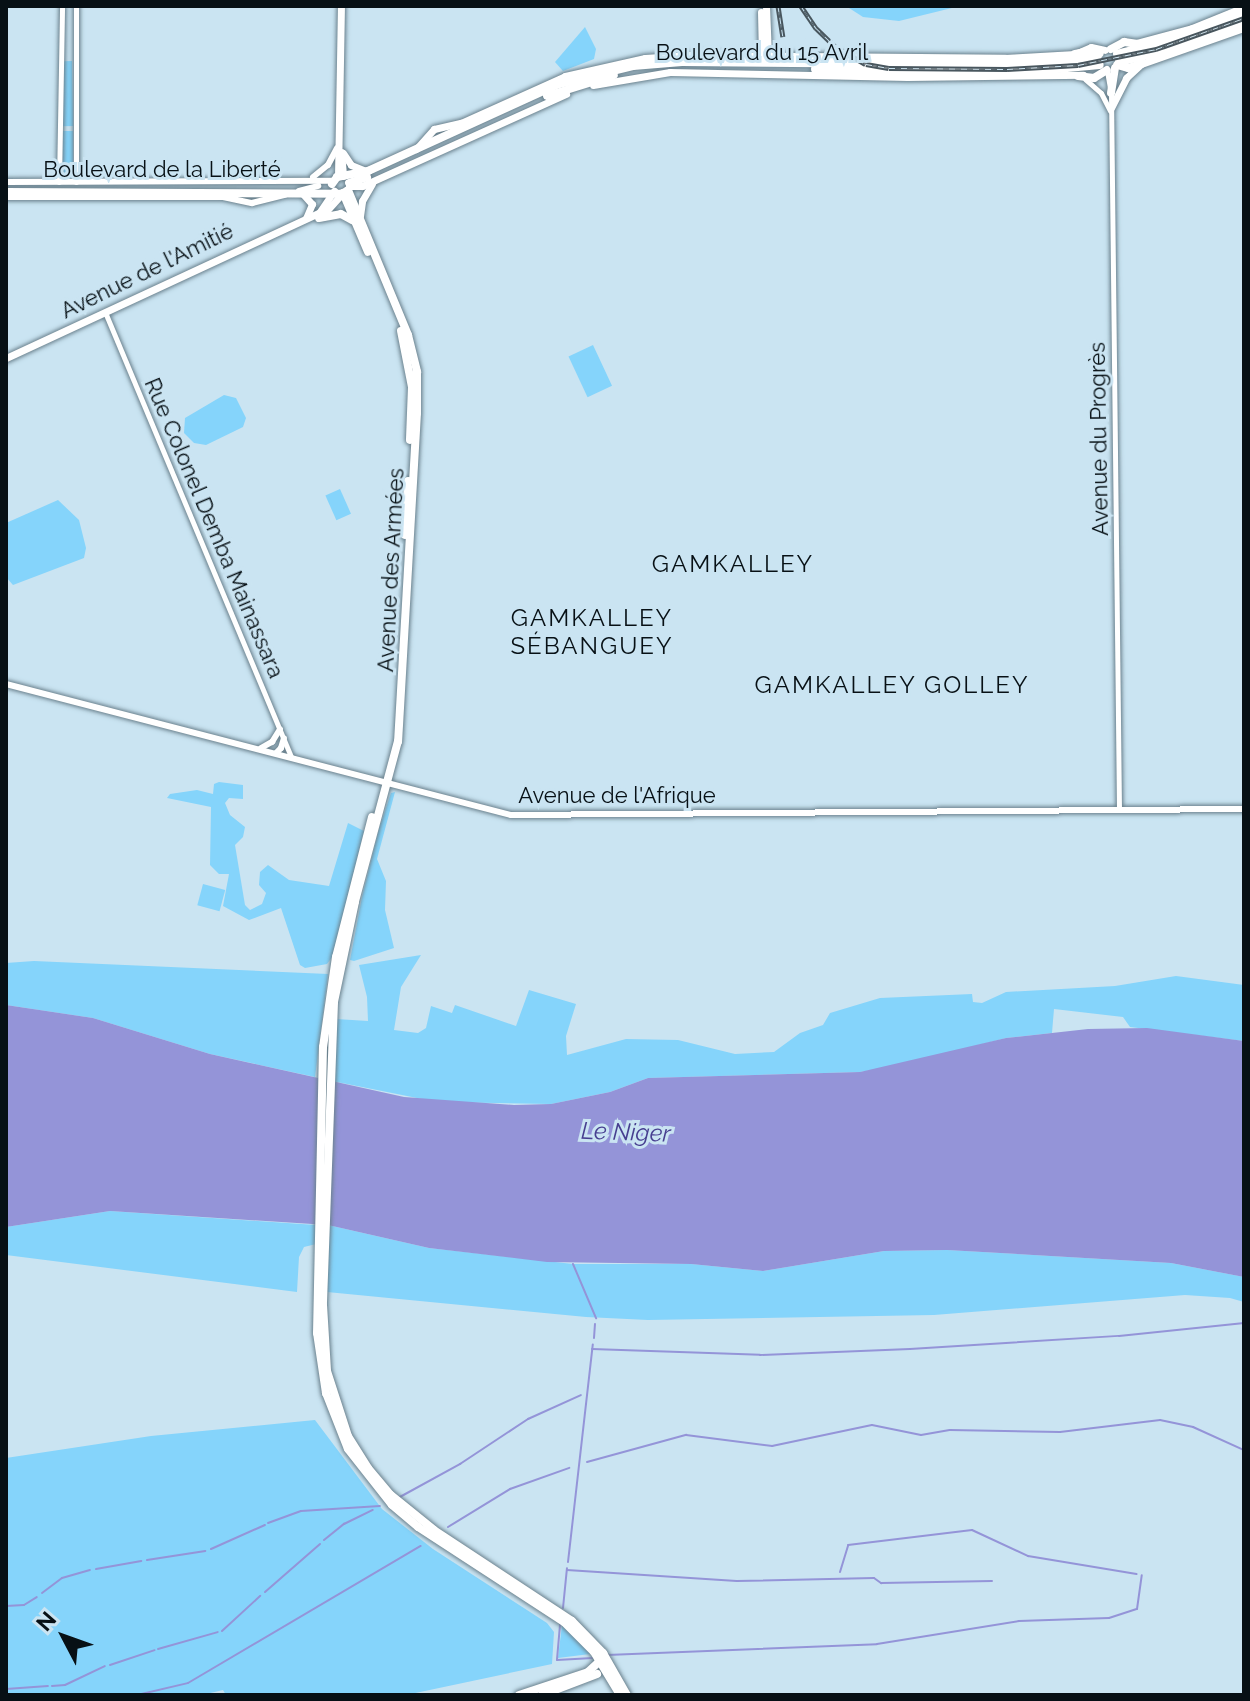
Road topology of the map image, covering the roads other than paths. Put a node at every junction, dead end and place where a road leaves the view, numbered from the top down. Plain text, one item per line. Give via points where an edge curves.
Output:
1 (62, 6) edge
2 (76, 6) edge
3 (341, 6) edge
4 (764, 6) edge
5 (1244, 10) edge
6 (1244, 25) edge
7 (763, 39) junction
8 (1138, 44) joint
9 (1075, 54) joint
10 (749, 56) junction
11 (765, 56) junction
12 (781, 57) junction
13 (1109, 60) junction
14 (1138, 66) junction
15 (1077, 76) junction
16 (1111, 93) joint
17 (1111, 110) junction
18 (340, 146) junction
19 (413, 153) junction
20 (368, 171) junction
21 (381, 175) junction
22 (313, 177) junction
23 (59, 182) junction
24 (76, 182) junction
25 (294, 182) junction
26 (340, 184) junction
27 (372, 184) junction
28 (318, 186) junction
29 (6, 190) edge
30 (299, 191) junction
31 (319, 218) junction
32 (304, 220) junction
33 (358, 222) junction
34 (105, 312) junction
35 (6, 358) edge
36 (6, 684) edge
37 (280, 729) junction
38 (284, 738) junction
39 (261, 749) junction
40 (276, 753) junction
41 (291, 757) junction
42 (385, 782) junction
43 (1119, 809) junction
44 (1244, 809) edge
45 (602, 1659) junction
46 (596, 1675) junction
47 (612, 1680) junction
48 (519, 1695) edge
49 (542, 1695) edge
50 (620, 1695) edge
51 (627, 1695) edge

1 - 23 street
2 - 24 street
3 - 18 main road
4 - 7 main road
5 - 8 main road, Boulevard du 15 Avril
5 - 13 highway, Boulevard du 15 Avril
6 - 13 highway, Boulevard du 15 Avril via 1165,51
6 - 14 main road, Boulevard du 15 Avril
7 - 10 main road
7 - 11 main road
7 - 12 main road
8 - 13 highway via 1124,42
9 - 12 main road, Boulevard du 15 Avril
9 - 13 highway via 1091,51
10 - 11 main road, Boulevard du 15 Avril
10 - 19 main road, Boulevard du 15 Avril via 663,56 578,73 461,123 434,129
11 - 12 main road, Boulevard du 15 Avril
13 - 14 highway
13 - 15 highway via 1094,78
13 - 16 highway
13 - 19 highway, Boulevard du 15 Avril via 633,66 559,84
13 - 21 highway, Boulevard du 15 Avril via 1013,73 645,70 568,87
14 - 17 main road via 1122,84
15 - 17 street via 1097,88
15 - 21 main road, Boulevard du 15 Avril via 653,73 560,96
16 - 17 street, Avenue du Progrès
17 - 43 street, Avenue du Progrès
18 - 20 main road via 351,165
18 - 22 main road
18 - 26 main road
19 - 20 highway, Boulevard du 15 Avril
20 - 26 highway, Boulevard du 15 Avril
21 - 26 highway, Boulevard du 15 Avril
21 - 27 main road, Boulevard du 15 Avril
22 - 25 main road, Boulevard de la Liberté
22 - 26 main road, Boulevard de la Liberté
23 - 24 main road, Boulevard de la Liberté
23 - 29 main road, Boulevard de la Liberté
24 - 25 main road, Boulevard de la Liberté
25 - 26 main road, Boulevard de la Liberté
26 - 27 main road, Boulevard du 15 Avril via 359,191
26 - 28 highway, Boulevard de la Liberté
26 - 30 highway, Boulevard de la Liberté
26 - 31 main road
26 - 32 main road, Avenue de l'Amitié via 324,209
26 - 33 highway, Avenue des Armées
27 - 33 main road
28 - 29 highway, Boulevard de la Liberté
28 - 30 main road, Boulevard de la Liberté
29 - 30 highway, Boulevard de la Liberté
30 - 32 main road via 312,204
31 - 32 main road, Avenue de l'Amitié
31 - 33 highway via 341,214
32 - 34 main road, Avenue de l'Amitié
33 - 42 highway, Avenue des Armées via 403,337 412,387 396,721
34 - 35 main road, Avenue de l'Amitié
34 - 37 street, Rue Colonel Demba Mainassara
36 - 39 main road, Avenue de l'Afrique
37 - 38 street, Rue Colonel Demba Mainassara
37 - 39 main road
38 - 40 main road
38 - 41 street, Rue Colonel Demba Mainassara
39 - 40 main road, Avenue de l'Afrique
40 - 41 main road, Avenue de l'Afrique
41 - 42 main road, Avenue de l'Afrique
42 - 43 main road, Avenue de l'Afrique via 491,812 534,817
42 - 45 highway, Avenue des Armées via 345,928 323,1047 320,1369 348,1449 391,1500 557,1617
43 - 44 main road, Avenue de l'Afrique
45 - 46 highway
45 - 47 highway
45 - 48 highway via 588,1672
45 - 51 highway
46 - 47 highway
46 - 49 highway
47 - 50 highway

